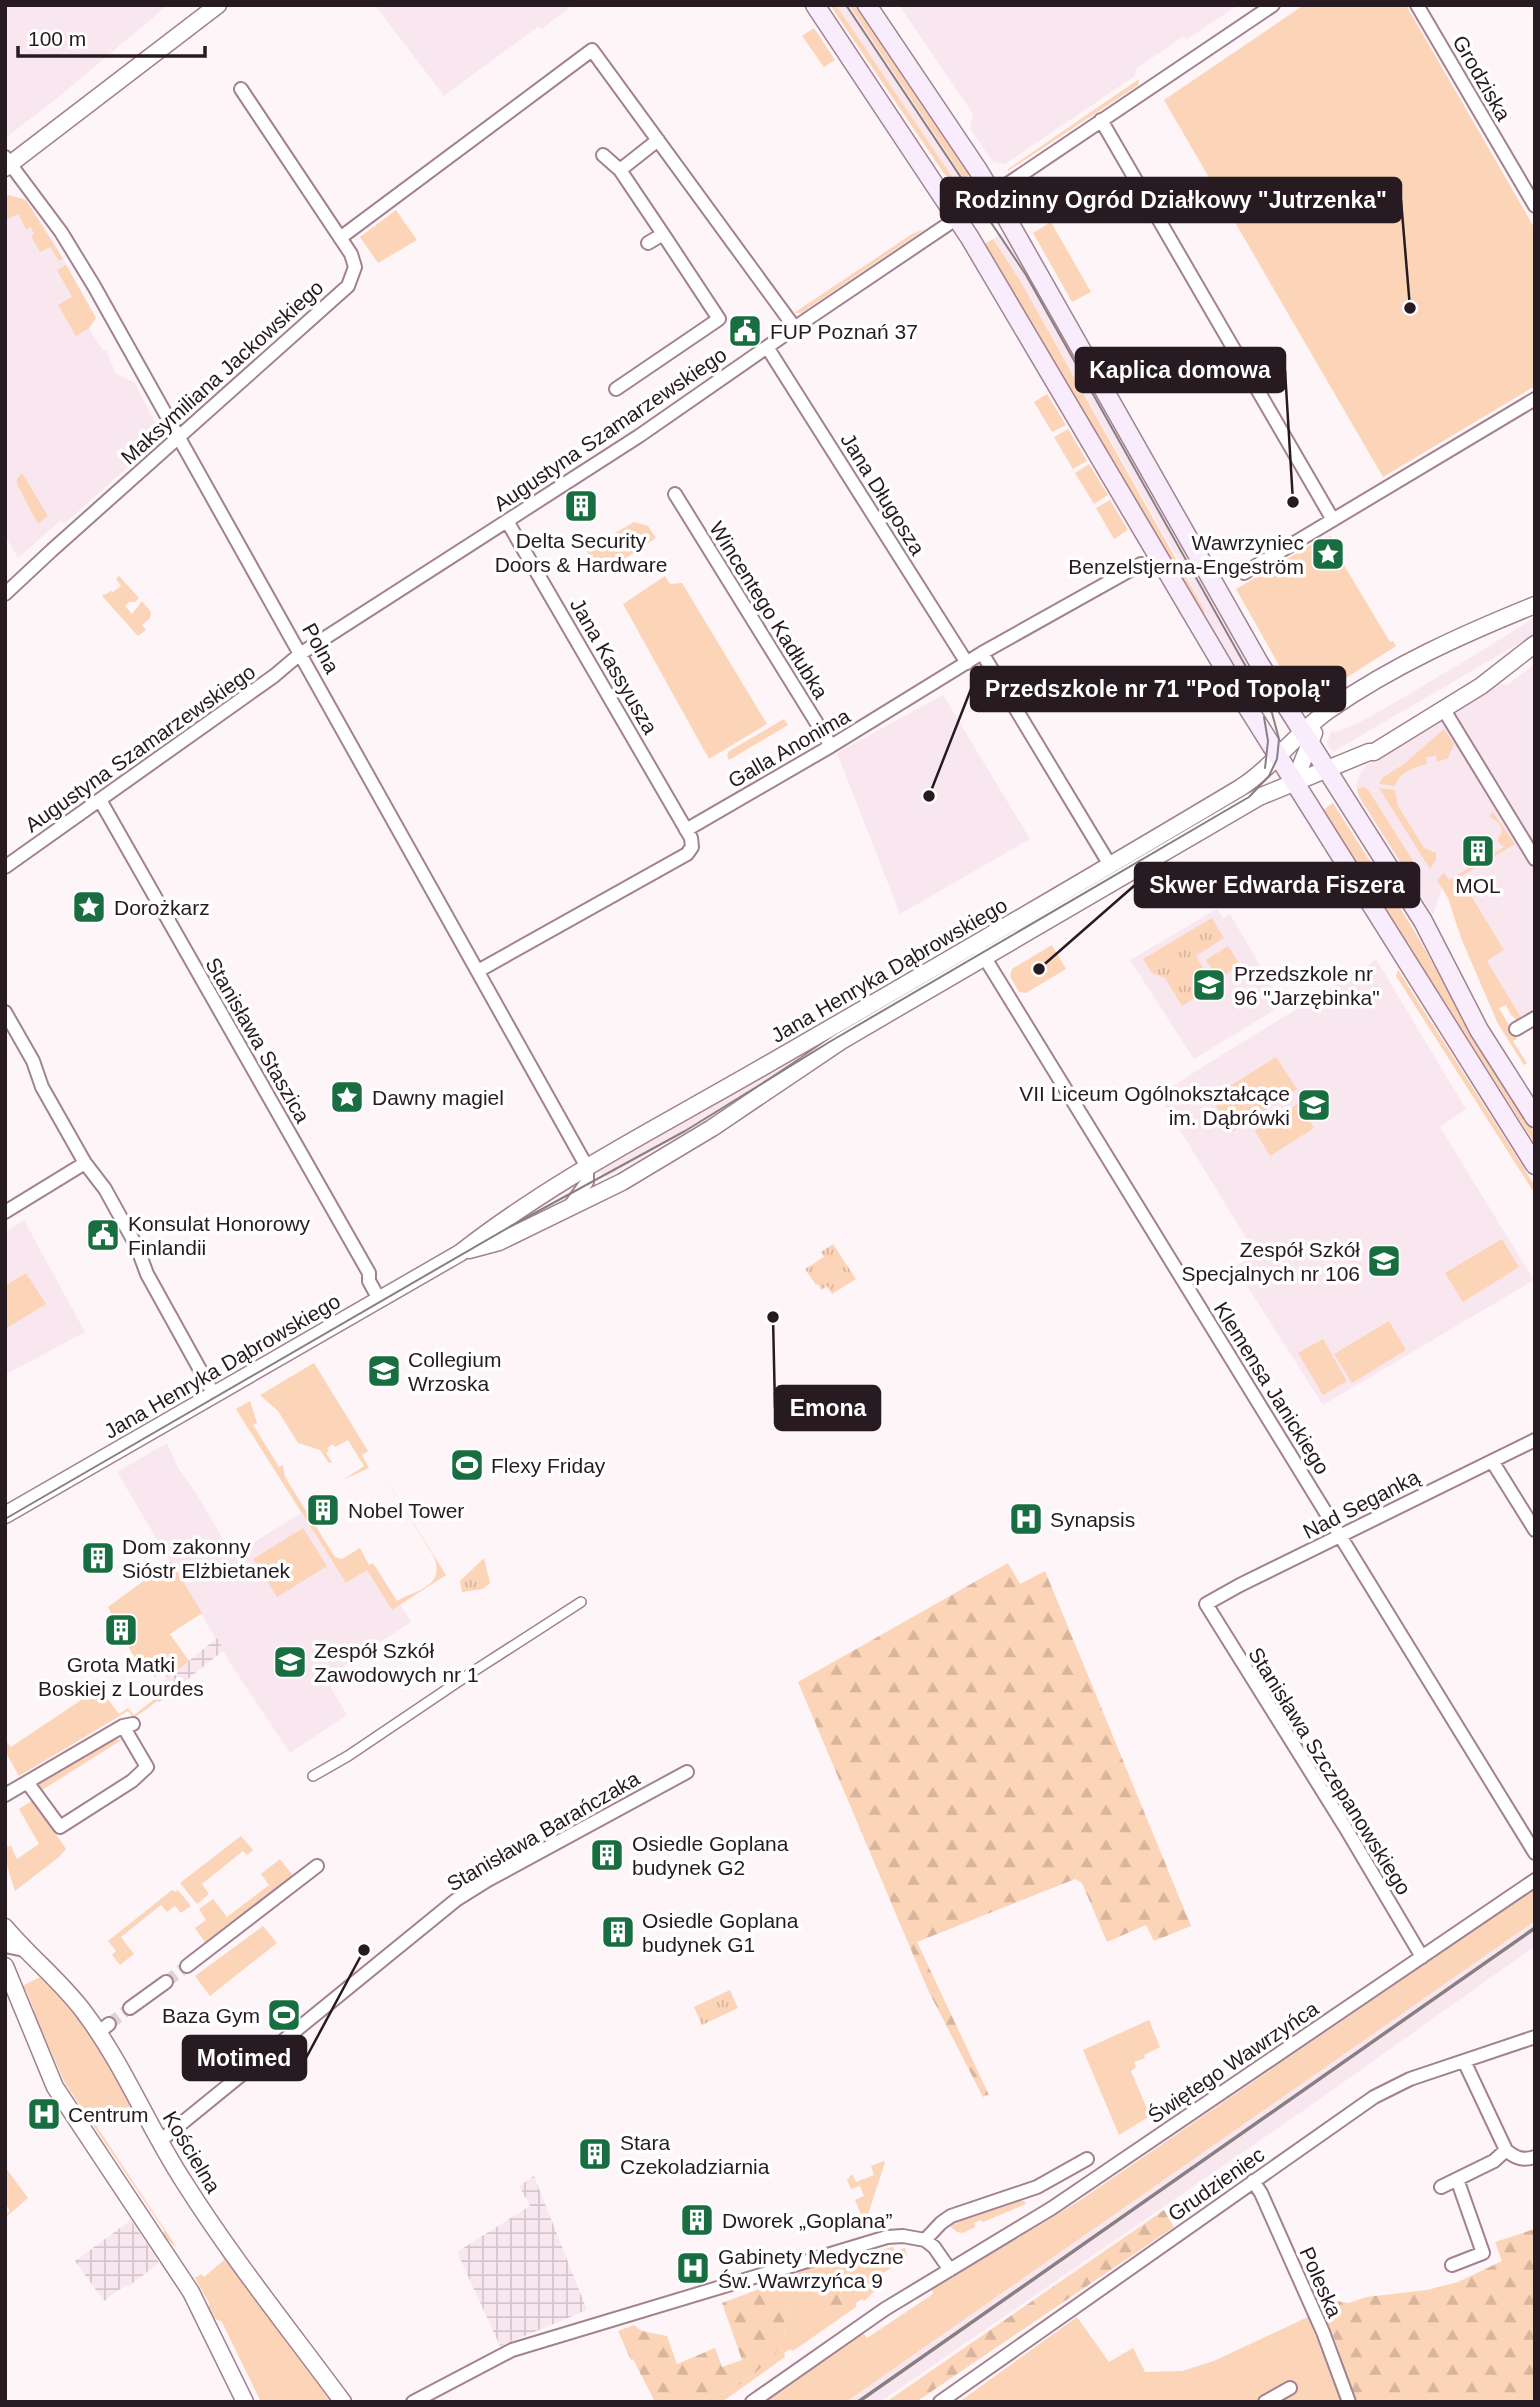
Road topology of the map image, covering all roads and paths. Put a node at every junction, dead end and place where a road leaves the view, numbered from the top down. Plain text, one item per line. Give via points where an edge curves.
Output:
1 (219, 5) edge
2 (815, 5) edge
3 (867, 5) edge
4 (1273, 5) edge
5 (1417, 5) edge
6 (241, 89) dead end
7 (1101, 120) junction
8 (658, 140) junction
9 (603, 155) dead end
10 (7, 163) edge
11 (620, 170) junction
12 (992, 194) junction
13 (1535, 206) edge
14 (958, 218) junction
15 (663, 234) junction
16 (340, 238) junction
17 (648, 243) dead end
18 (795, 328) junction
19 (767, 347) junction
20 (616, 389) dead end
21 (1535, 399) edge
22 (179, 437) junction
23 (675, 495) dead end
24 (1333, 520) junction
25 (507, 521) junction
26 (1141, 564) dead end
27 (1244, 573) dead end
28 (5, 594) edge
29 (1535, 605) edge
30 (1535, 644) edge
31 (982, 653) junction
32 (300, 654) junction
33 (967, 663) junction
34 (1286, 704) junction
35 (1330, 709) junction
36 (1444, 710) junction
37 (831, 746) junction
38 (1315, 749) junction
39 (1286, 771) junction
40 (100, 800) junction
41 (686, 830) junction
42 (1535, 859) edge
43 (1111, 865) junction
44 (5, 867) edge
45 (980, 950) junction
46 (478, 971) junction
47 (5, 1012) edge
48 (1535, 1018) edge
49 (1516, 1029) dead end
50 (1535, 1118) edge
51 (85, 1163) junction
52 (1535, 1165) edge
53 (587, 1167) junction
54 (622, 1182) junction
55 (567, 1210) junction
56 (5, 1212) edge
57 (460, 1253) junction
58 (379, 1299) junction
59 (214, 1395) junction
60 (1535, 1440) edge
61 (1492, 1461) junction
62 (5, 1516) edge
63 (1535, 1530) edge
64 (1339, 1535) junction
65 (582, 1602) dead end
66 (1206, 1604) joint
67 (687, 1772) dead end
68 (313, 1776) dead end
69 (27, 1782) junction
70 (5, 1795) edge
71 (1535, 1853) edge
72 (317, 1866) dead end
73 (1535, 1880) edge
74 (5, 1927) edge
75 (5, 1946) edge
76 (24, 1950) junction
77 (1422, 1957) junction
78 (5, 1966) edge
79 (187, 1966) tunnel mouth
80 (47, 1969) junction
81 (166, 1982) tunnel mouth
82 (13, 1985) junction
83 (130, 2008) tunnel mouth
84 (1535, 2037) edge
85 (1464, 2061) junction
86 (160, 2141) junction
87 (1506, 2150) junction
88 (1535, 2157) edge
89 (1087, 2159) dead end
90 (1457, 2179) junction
91 (1253, 2181) junction
92 (1441, 2187) dead end
93 (925, 2240) junction
94 (1452, 2265) dead end
95 (950, 2270) junction
96 (1290, 2388) dead end
97 (949, 2399) edge
98 (245, 2402) edge
99 (343, 2402) edge
100 (413, 2402) edge
101 (752, 2402) edge
102 (1265, 2402) edge
103 (1349, 2402) edge

1 - 10 street
2 - 14 main road
3 - 12 main road
4 - 7 street, Augustyna Szamarzewskiego
5 - 13 street, Grodziska
6 - 16 street, Maksymiliana Jackowskiego
7 - 12 street, Augustyna Szamarzewskiego
7 - 24 street
8 - 11 street
8 - 16 street via 592,50
8 - 18 street
9 - 11 street
10 - 22 street, Polna via 78,259
11 - 15 street
12 - 14 street, Augustyna Szamarzewskiego
12 - 34 main road
14 - 18 street, Augustyna Szamarzewskiego
14 - 39 main road
15 - 17 street
15 - 20 street via 719,319
16 - 22 street, Maksymiliana Jackowskiego via 355,267 348,286
18 - 19 street, Augustyna Szamarzewskiego
19 - 25 street, Augustyna Szamarzewskiego
19 - 33 street, Jana Długosza
21 - 24 street
22 - 28 street, Maksymiliana Jackowskiego
22 - 32 street, Polna
23 - 37 street, Wincentego Kadłubka
24 - 27 street
25 - 32 street, Augustyna Szamarzewskiego
25 - 41 street, Jana Kassyusza
26 - 31 street, Galla Anonima
29 - 35 street, Jana Henryka Dąbrowskiego via 1432,650
30 - 36 street, Jana Henryka Dąbrowskiego
31 - 33 street, Galla Anonima
31 - 43 street
32 - 40 street, Augustyna Szamarzewskiego
32 - 46 street, Polna
33 - 37 street, Galla Anonima
34 - 35 street via 1313,714
34 - 38 main road
35 - 38 street, Jana Henryka Dąbrowskiego
36 - 38 street, Jana Henryka Dąbrowskiego via 1374,752
36 - 42 street
37 - 41 street, Galla Anonima
38 - 39 street, Jana Henryka Dąbrowskiego
38 - 39 street, Jana Henryka Dąbrowskiego
38 - 39 street, Jana Henryka Dąbrowskiego
38 - 50 main road via 1423,921 1479,1030
39 - 43 street, Jana Henryka Dąbrowskiego via 1250,782
39 - 45 street, Jana Henryka Dąbrowskiego via 1259,797
39 - 52 main road
40 - 44 street, Augustyna Szamarzewskiego
40 - 58 street, Stanisława Staszica via 369,1273
41 - 46 street via 693,842 687,854
43 - 45 street, Jana Henryka Dąbrowskiego
45 - 53 street, Jana Henryka Dąbrowskiego
45 - 54 street, Jana Henryka Dąbrowskiego via 712,1128
45 - 64 street, Klemensa Janickiego
46 - 53 street, Polna
47 - 51 street
48 - 49 street
51 - 56 street
51 - 59 street via 131,1235 147,1274
53 - 54 street via 605,1181
53 - 55 street via 587,1182
53 - 57 street, Jana Henryka Dąbrowskiego via 508,1216
54 - 55 street, Jana Henryka Dąbrowskiego
55 - 57 street, Jana Henryka Dąbrowskiego via 499,1242
57 - 58 street, Jana Henryka Dąbrowskiego
58 - 59 street, Jana Henryka Dąbrowskiego
59 - 62 street, Jana Henryka Dąbrowskiego
60 - 61 street, Nad Seganką
61 - 63 street
61 - 64 street, Nad Seganką
64 - 66 street, Nad Seganką
64 - 71 street, Klemensa Janickiego
65 - 68 street
66 - 77 street, Stanisława Szczepanowskiego
67 - 86 street, Stanisława Barańczaka via 456,1900
69 - 69 street via 128,1725 147,1767 60,1828
69 - 70 street
72 - 79 street
73 - 77 street, Świętego Wawrzyńca
74 - 76 street, Kościelna
75 - 76 street
76 - 80 street, Kościelna
77 - 95 street, Świętego Wawrzyńca via 1052,2208
78 - 82 street
80 - 82 street via 22,1961 13,1971
80 - 86 street, Kościelna via 103,2029
81 - 83 street
82 - 98 street via 55,2087 191,2292
84 - 85 street, Grudzieniec
85 - 87 street
85 - 91 street, Grudzieniec via 1396,2084
86 - 99 street, Kościelna via 215,2229
87 - 88 street via 1522,2159
87 - 90 street
89 - 93 street via 1037,2187 947,2218
90 - 92 street
90 - 94 street via 1483,2253
91 - 97 street, Grudzieniec
91 - 103 street, Poleska via 1323,2332
93 - 95 street
93 - 100 street via 887,2237 512,2350
95 - 101 street, Świętego Wawrzyńca via 885,2309
96 - 102 street

